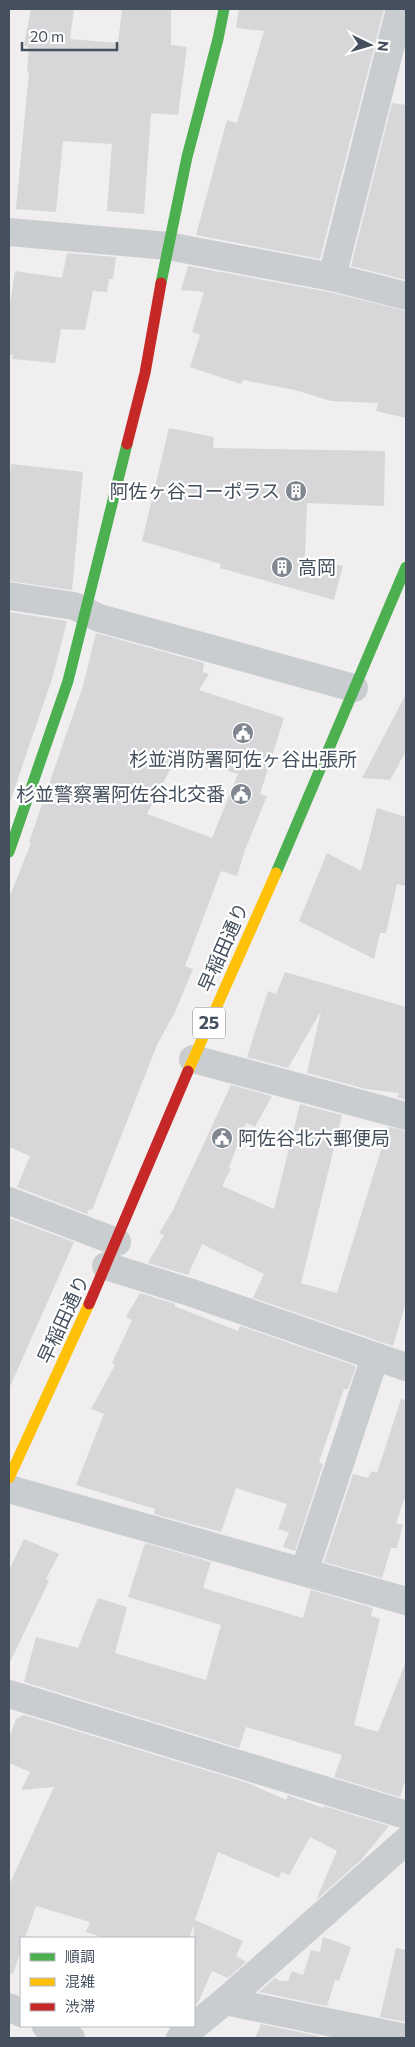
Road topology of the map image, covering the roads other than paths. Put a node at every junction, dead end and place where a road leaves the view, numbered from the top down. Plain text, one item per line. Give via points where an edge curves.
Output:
1 (224, 9) edge
2 (400, 9) edge
3 (9, 232) edge
4 (168, 246) junction
5 (332, 277) junction
6 (406, 296) edge
7 (406, 567) edge
8 (9, 596) edge
9 (86, 611) junction
10 (354, 688) junction
11 (9, 852) edge
12 (193, 1059) junction
13 (406, 1116) edge
14 (9, 1201) edge
15 (117, 1242) junction
16 (106, 1266) junction
17 (375, 1356) junction
18 (406, 1367) edge
19 (9, 1478) edge
20 (9, 1489) edge
21 (304, 1572) junction
22 (406, 1601) edge
23 (9, 1694) edge
24 (406, 1815) edge
25 (406, 1841) edge
26 (225, 2001) junction
27 (195, 2026) edge
28 (48, 2027) edge
29 (193, 2027) edge
30 (71, 2038) edge
31 (180, 2038) edge
32 (406, 2038) edge

1 - 4 main road
2 - 5 street
3 - 4 street
4 - 5 street
4 - 9 main road via 145,373
5 - 6 street
7 - 10 main road, 早稲田通り / 25
8 - 9 street via 74,606
9 - 10 street via 100,618
9 - 11 main road via 68,680
10 - 12 main road, 早稲田通り / 25
12 - 13 street
12 - 15 main road, 早稲田通り / 25
14 - 15 street
15 - 16 main road, 早稲田通り / 25
16 - 17 street
16 - 19 main road, 早稲田通り / 25
17 - 18 street
17 - 21 street
20 - 21 street
21 - 22 street
23 - 24 street
25 - 26 street
26 - 27 street
26 - 32 street
28 - 30 street
29 - 31 street

